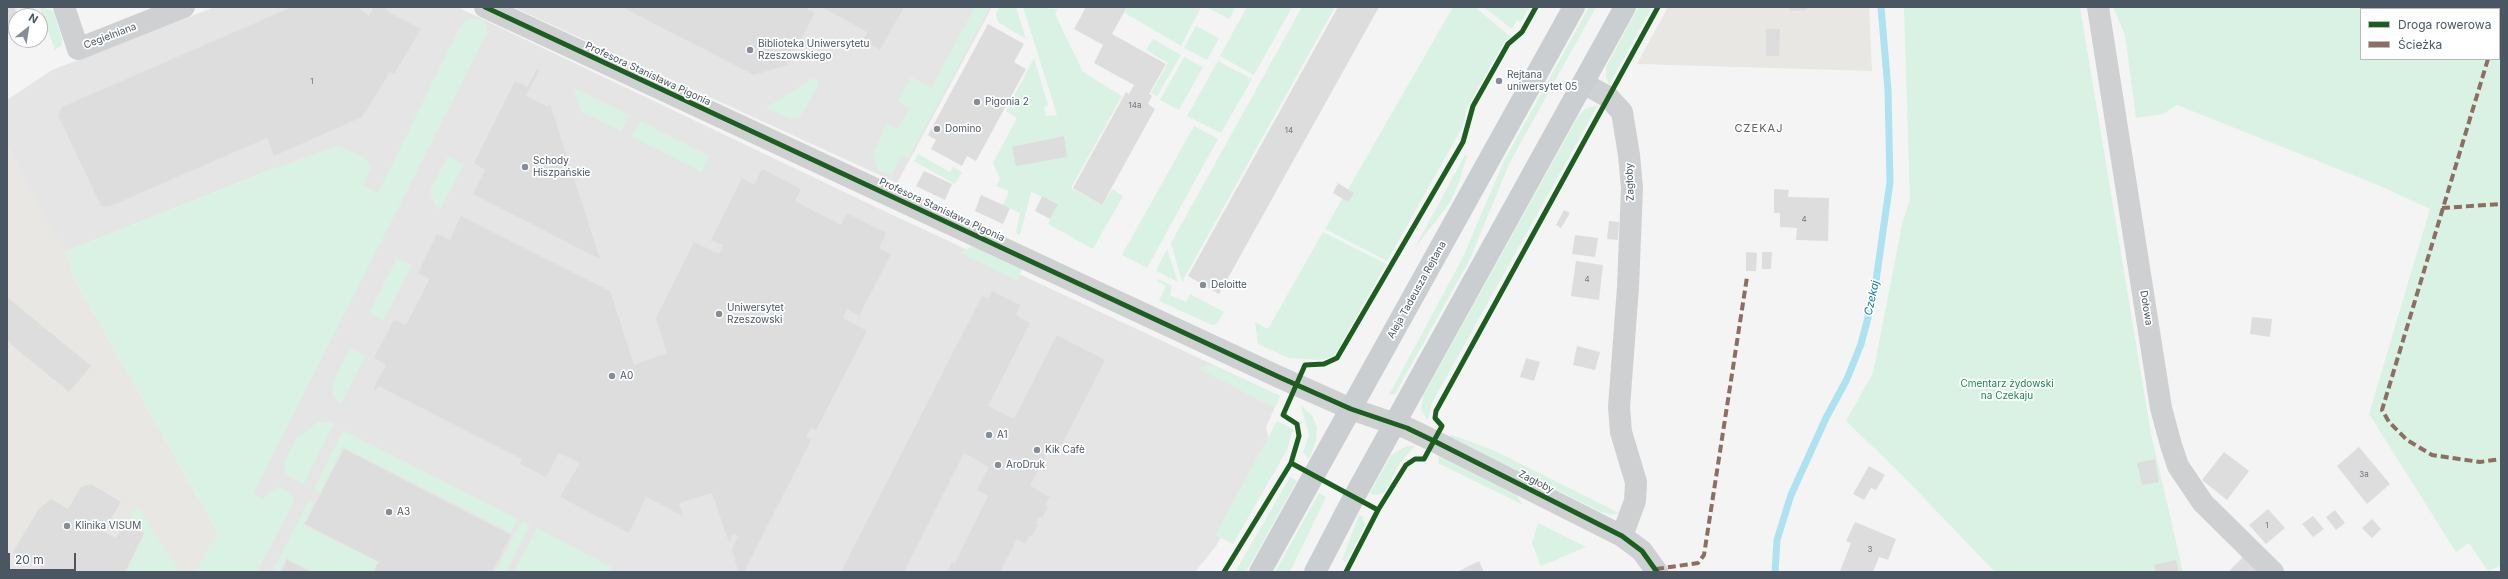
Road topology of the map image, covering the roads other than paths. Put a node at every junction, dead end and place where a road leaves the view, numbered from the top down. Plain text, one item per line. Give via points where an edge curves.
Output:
1 (64, 7) edge
2 (184, 7) edge
3 (485, 7) edge
4 (1574, 7) edge
5 (1625, 7) edge
6 (2098, 7) edge
7 (1583, 83) junction
8 (1351, 409) junction
9 (1394, 424) junction
10 (1622, 536) junction
11 (1260, 572) edge
12 (1315, 572) edge
13 (1657, 572) edge
14 (2273, 572) edge

1 - 2 street, Cegielniana via 78,48
3 - 8 street, Profesora Stanisława Pigonia via 712,115
4 - 8 main road, Aleja Tadeusza Rejtana
5 - 7 main road
6 - 14 street, Dołowa via 2160,408 2171,445 2178,466 2203,503
7 - 9 main road
7 - 10 street, Zagłoby via 1608,97 1622,112 1632,188 1628,287 1618,407 1621,432 1636,482 1636,501
8 - 9 street, Profesora Stanisława Pigonia
8 - 11 main road, Aleja Tadeusza Rejtana
9 - 10 street, Zagłoby via 1434,441
9 - 12 main road
10 - 13 street, Zagłoby via 1642,550

